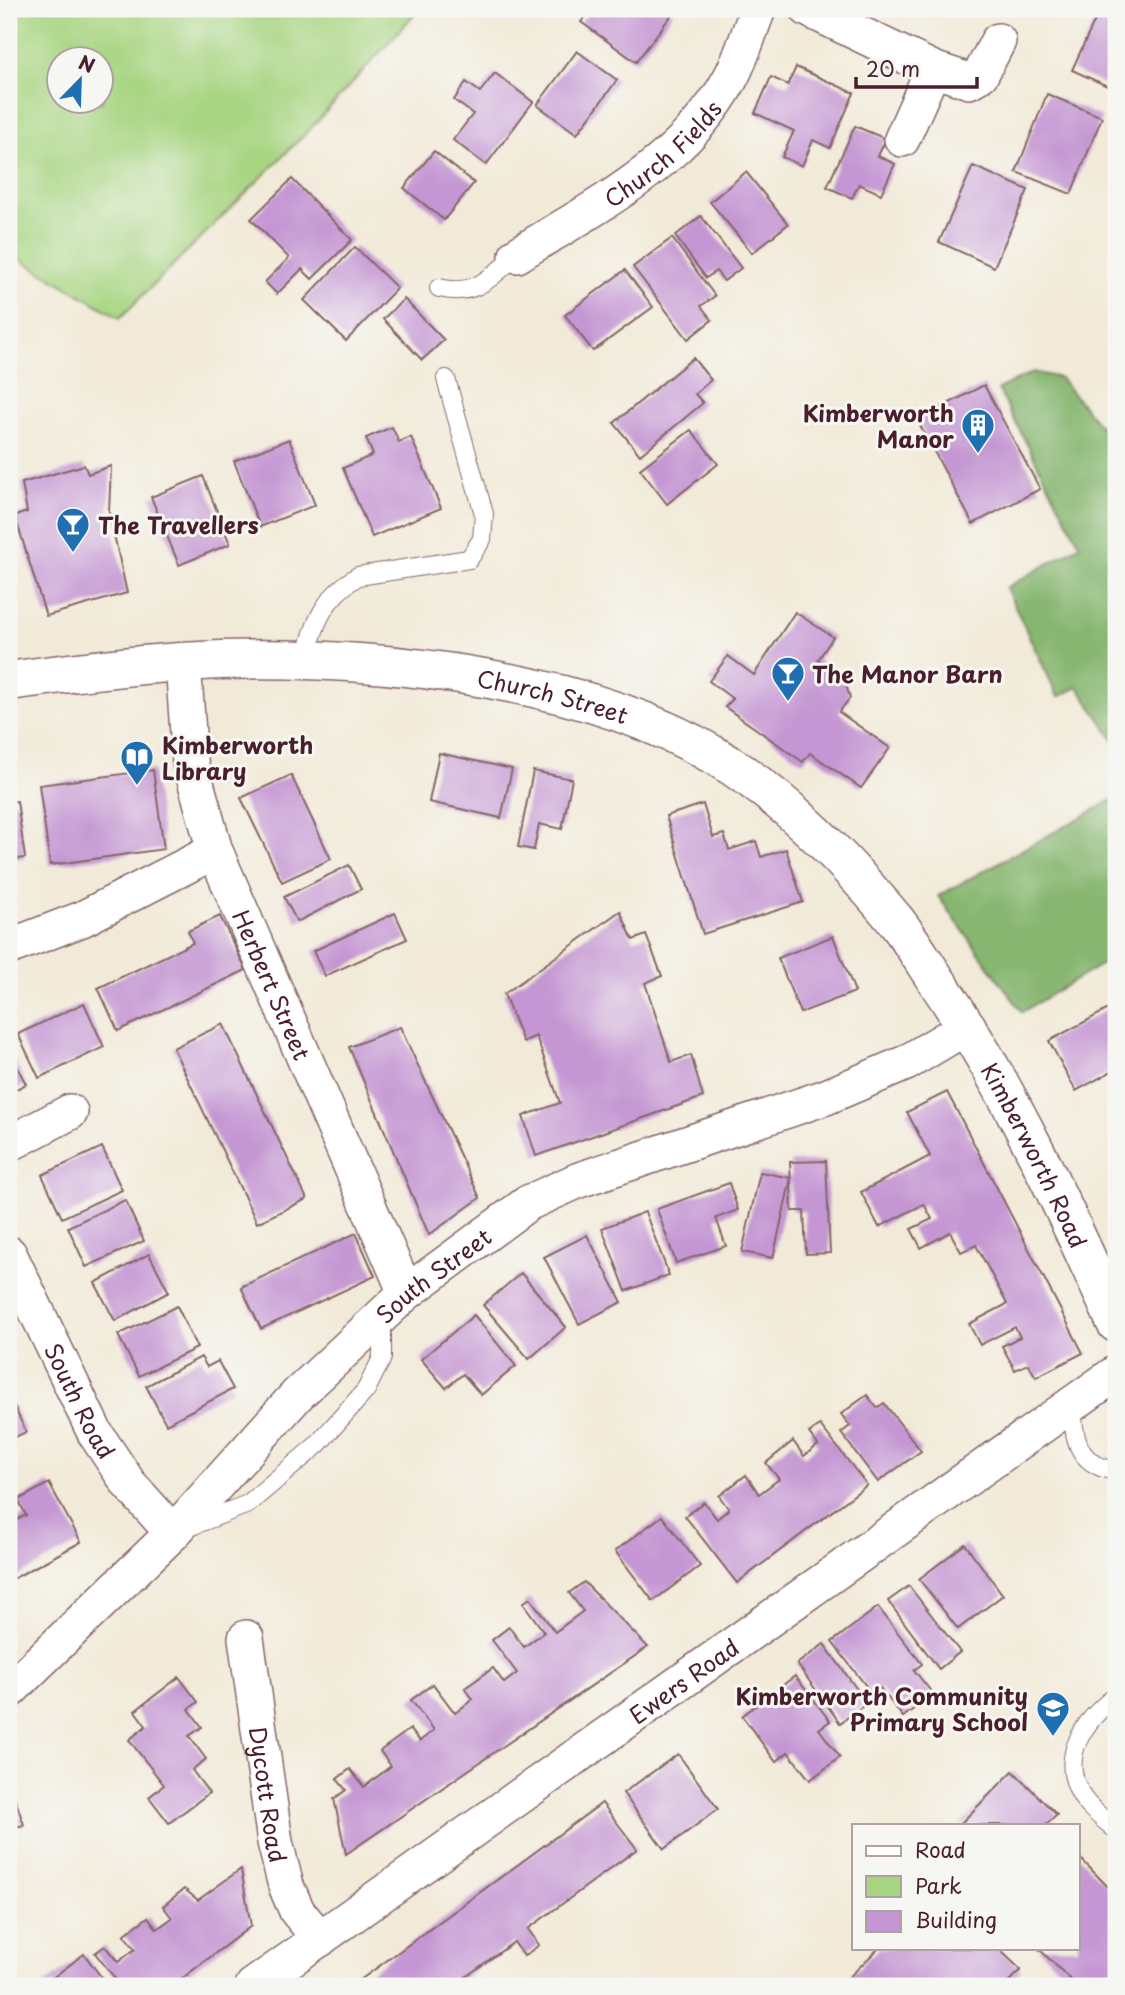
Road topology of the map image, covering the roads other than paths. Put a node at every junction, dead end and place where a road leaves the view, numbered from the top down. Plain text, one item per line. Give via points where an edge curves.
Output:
1 (758, 9) edge
2 (808, 9) edge
3 (998, 41) dead end
4 (933, 69) junction
5 (902, 139) dead end
6 (517, 255) joint
7 (439, 288) dead end
8 (446, 379) dead end
9 (183, 662) junction
10 (306, 662) junction
11 (9, 681) edge
12 (215, 851) junction
13 (9, 947) edge
14 (968, 1026) junction
15 (70, 1112) dead end
16 (9, 1143) edge
17 (9, 1254) edge
18 (394, 1304) junction
19 (1116, 1323) edge
20 (1116, 1373) edge
21 (1072, 1404) junction
22 (1116, 1471) edge
23 (173, 1533) junction
24 (246, 1639) dead end
25 (9, 1690) edge
26 (1116, 1696) edge
27 (1116, 1830) edge
28 (320, 1939) junction
29 (253, 1986) edge

1 - 6 street, Church Fields via 731,78 680,146 624,189
2 - 4 street
3 - 4 street via 981,74 970,81
4 - 5 street
6 - 7 lane via 477,287 460,293
8 - 10 lane via 484,514 482,539 469,559 358,576 343,585 325,604 312,631
9 - 10 street, Church Street
9 - 11 street, Church Street
9 - 12 street, Herbert Street via 190,762
10 - 14 street, Church Street via 405,668 581,699 656,725 719,758 783,805 844,862 898,924
12 - 13 street via 82,919
12 - 18 street, Herbert Street
14 - 18 street, South Street via 906,1063 826,1097 579,1180 528,1203
14 - 19 street, Kimberworth Road via 1068,1211
15 - 16 street
17 - 23 street, South Road via 95,1433 128,1484
18 - 23 street, South Street via 297,1395
18 - 23 lane via 382,1357 366,1390 317,1445 248,1504
20 - 21 street, Ewers Road
21 - 22 lane via 1074,1437 1083,1454 1102,1469
21 - 28 street, Ewers Road
23 - 25 street, South Street
24 - 28 street, Dycott Road via 280,1864 297,1911
26 - 27 lane via 1092,1714 1076,1741 1072,1769 1081,1796
28 - 29 street, Ewers Road

